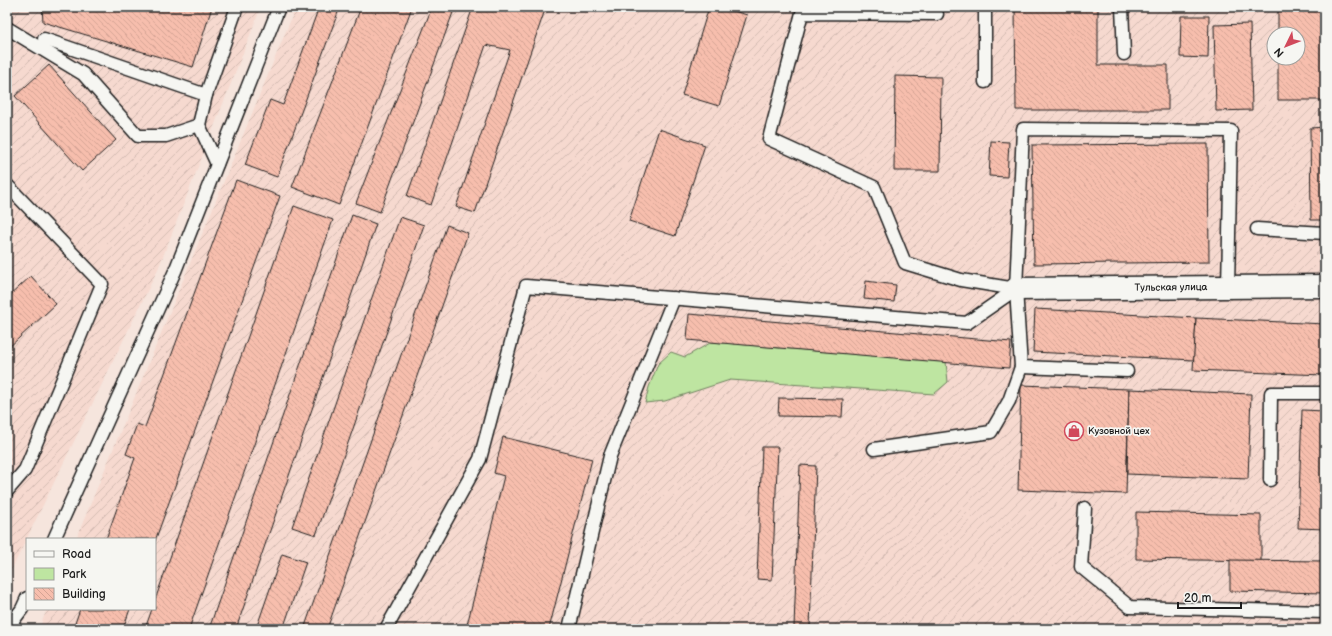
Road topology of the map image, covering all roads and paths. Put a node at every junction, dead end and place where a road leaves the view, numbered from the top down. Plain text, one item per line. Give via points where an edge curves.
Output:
1 (237, 7) edge
2 (279, 7) edge
3 (985, 7) edge
4 (1122, 7) edge
5 (937, 14) dead end
6 (7, 28) edge
7 (44, 39) dead end
8 (1124, 54) dead end
9 (985, 82) dead end
10 (206, 95) junction
11 (199, 125) junction
12 (217, 164) junction
13 (7, 185) edge
14 (1257, 230) dead end
15 (1325, 233) edge
16 (1325, 286) edge
17 (1228, 288) junction
18 (1016, 289) junction
19 (674, 298) junction
20 (1020, 367) junction
21 (1127, 371) dead end
22 (1325, 394) edge
23 (874, 449) dead end
24 (1270, 480) dead end
25 (7, 492) edge
26 (1085, 508) dead end
27 (54, 538) edge
28 (26, 600) edge
29 (1325, 612) edge
30 (7, 629) edge
31 (386, 629) edge
32 (569, 629) edge

1 - 10 lane
2 - 12 lane
3 - 9 lane
4 - 8 lane
5 - 18 lane via 802,12 769,138 874,187 905,263 961,280
6 - 11 lane via 83,74 138,136 166,136
7 - 10 lane
10 - 11 lane
11 - 12 lane
12 - 27 lane via 175,271
13 - 25 lane via 102,284 24,470
14 - 15 lane
16 - 17 street, Тульская улица
17 - 18 street, Тульская улица
17 - 18 lane via 1231,131 1023,129
18 - 19 lane via 966,323
18 - 20 lane
19 - 31 lane via 526,286 480,459
19 - 32 lane via 610,456
20 - 21 lane
20 - 23 lane via 1009,401 991,432
22 - 24 lane via 1271,392
26 - 29 lane via 1081,567 1130,607
28 - 30 lane

